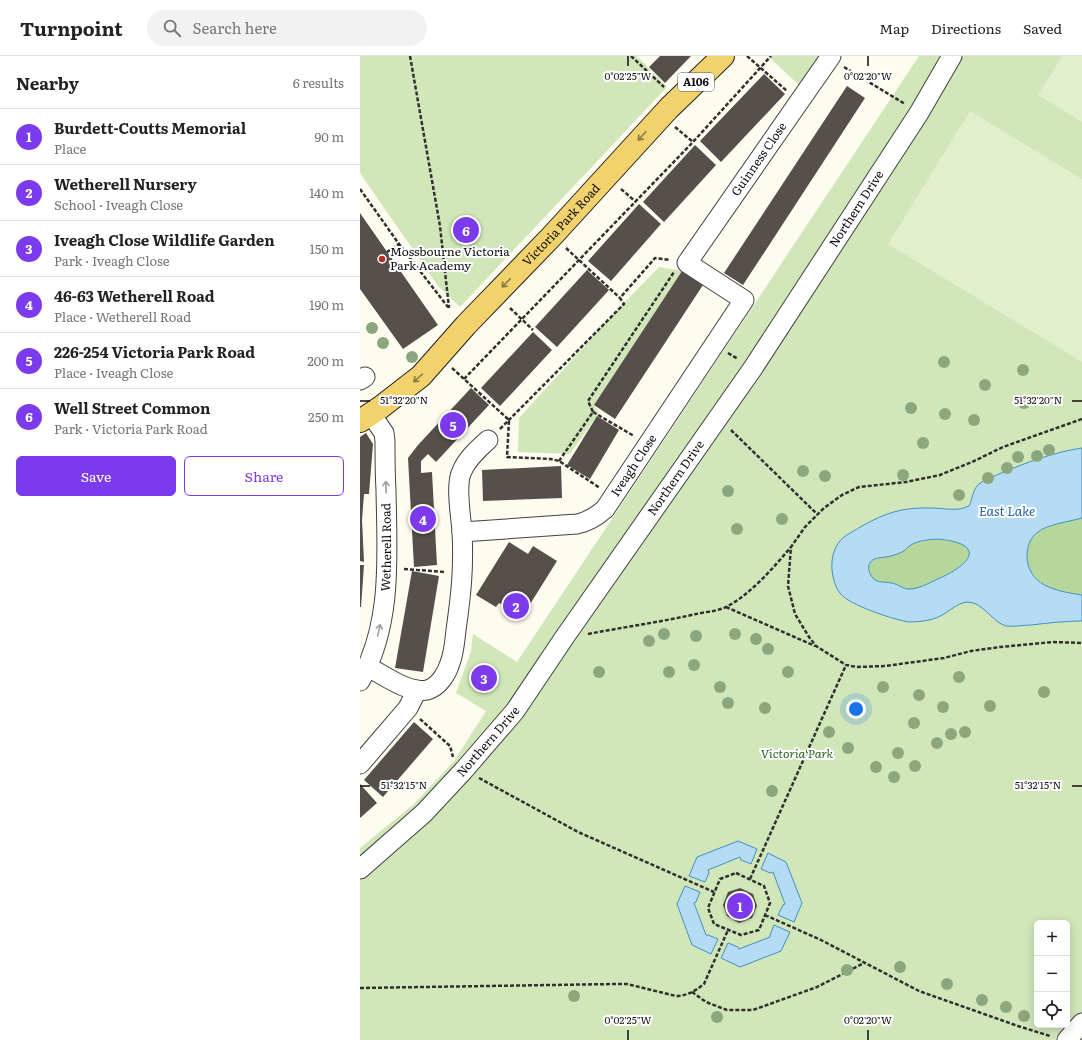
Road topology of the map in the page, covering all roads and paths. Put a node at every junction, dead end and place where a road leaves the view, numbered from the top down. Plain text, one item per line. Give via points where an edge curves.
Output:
1 (410, 56) edge
2 (631, 56) edge
3 (723, 56) edge
4 (747, 56) edge
5 (771, 56) edge
6 (952, 56) edge
7 (830, 57) edge
8 (760, 68) junction
9 (668, 92) dead end
10 (799, 102) junction
11 (919, 113) junction
12 (670, 123) dead end
13 (693, 142) junction
14 (620, 187) dead end
15 (360, 189) edge
16 (636, 202) junction
17 (399, 244) junction
18 (564, 247) dead end
19 (387, 252) dead end
20 (579, 260) junction
21 (684, 263) junction
22 (620, 298) junction
23 (505, 303) dead end
24 (449, 308) junction
25 (522, 320) junction
26 (466, 325) junction
27 (533, 330) dead end
28 (714, 345) junction
29 (448, 365) dead end
30 (752, 368) junction
31 (464, 380) junction
32 (593, 412) junction
33 (365, 418) edge
34 (718, 418) junction
35 (1082, 419) edge
36 (509, 420) junction
37 (488, 440) joint
38 (648, 444) junction
39 (559, 461) junction
40 (613, 497) junction
41 (818, 515) junction
42 (462, 532) junction
43 (791, 547) junction
44 (388, 568) junction
45 (463, 574) junction
46 (725, 607) junction
47 (564, 638) junction
48 (1082, 643) edge
49 (816, 646) junction
50 (846, 665) junction
51 (364, 674) edge
52 (417, 690) junction
53 (408, 708) junction
54 (360, 764) edge
55 (464, 770) junction
56 (360, 869) edge
57 (750, 879) junction
58 (714, 892) junction
59 (765, 915) junction
60 (728, 930) junction
61 (864, 963) junction
62 (360, 988) edge
63 (692, 992) junction
64 (1082, 1023) edge
65 (1060, 1038) edge

1 - 24 path via 440,226
2 - 9 path
3 -> 26 main road, Victoria Park Road / A106 via 669,108 552,236
4 - 8 path
5 - 8 path
6 - 11 street, Northern Drive
7 - 10 street, Guinness Close
7 - 11 path
8 - 10 path
8 - 13 path
10 - 21 street, Guinness Close
11 - 30 street, Northern Drive
12 - 13 path
13 - 16 path
14 - 16 path
15 - 17 path
16 - 20 path
17 - 19 path
17 - 24 path
18 - 20 path
20 - 22 path
20 - 25 path
21 - 22 path via 655,258
21 - 28 street, Iveagh Close via 744,300
21 - 32 path via 588,401
22 - 36 path via 624,304
23 - 25 path
24 - 26 path
25 - 27 path
25 - 31 path
26 -> 33 main road, Victoria Park Road / A106 via 421,376
28 - 30 path
28 - 38 street, Iveagh Close
29 - 31 path
30 - 34 street, Northern Drive
31 - 36 path
32 - 38 path
32 - 39 path
44 -> 33 street, Wetherell Road via 384,433
34 - 41 path
34 - 47 street, Northern Drive
35 - 41 path via 1003,447 940,474 906,482 859,487 842,495
36 - 37 path
36 - 39 path via 507,457
37 - 42 street via 466,463 458,482
38 - 40 street, Iveagh Close
39 - 40 path
40 - 42 street, Iveagh Close via 605,509 587,522
41 - 43 path via 805,527
42 - 45 street
43 - 46 path via 758,582
43 - 49 path via 788,586 795,614
44 - 45 path
51 -> 44 street, Wetherell Road via 379,632
45 - 52 street via 451,661 437,684 428,690
46 - 47 path via 690,616
46 - 49 path
47 - 55 street, Northern Drive via 515,711
48 - 50 path via 1053,642 971,651 944,658 885,666
49 - 50 path
50 - 57 path
51 - 52 street
52 - 53 street
53 - 54 street
53 - 55 path via 450,746 454,761
55 - 56 street, Northern Drive via 424,813
55 - 58 path via 578,832
57 - 58 path via 736,873 720,879
57 - 59 path via 764,886 770,903
58 - 60 path via 708,908 714,924
59 - 60 path via 759,930 741,935
59 - 61 path
60 - 63 path via 704,984
61 - 63 path via 817,987 753,1010 727,1010 706,1002
61 - 65 path via 919,991
62 - 63 path via 614,984 634,985 676,996
64 - 65 street

